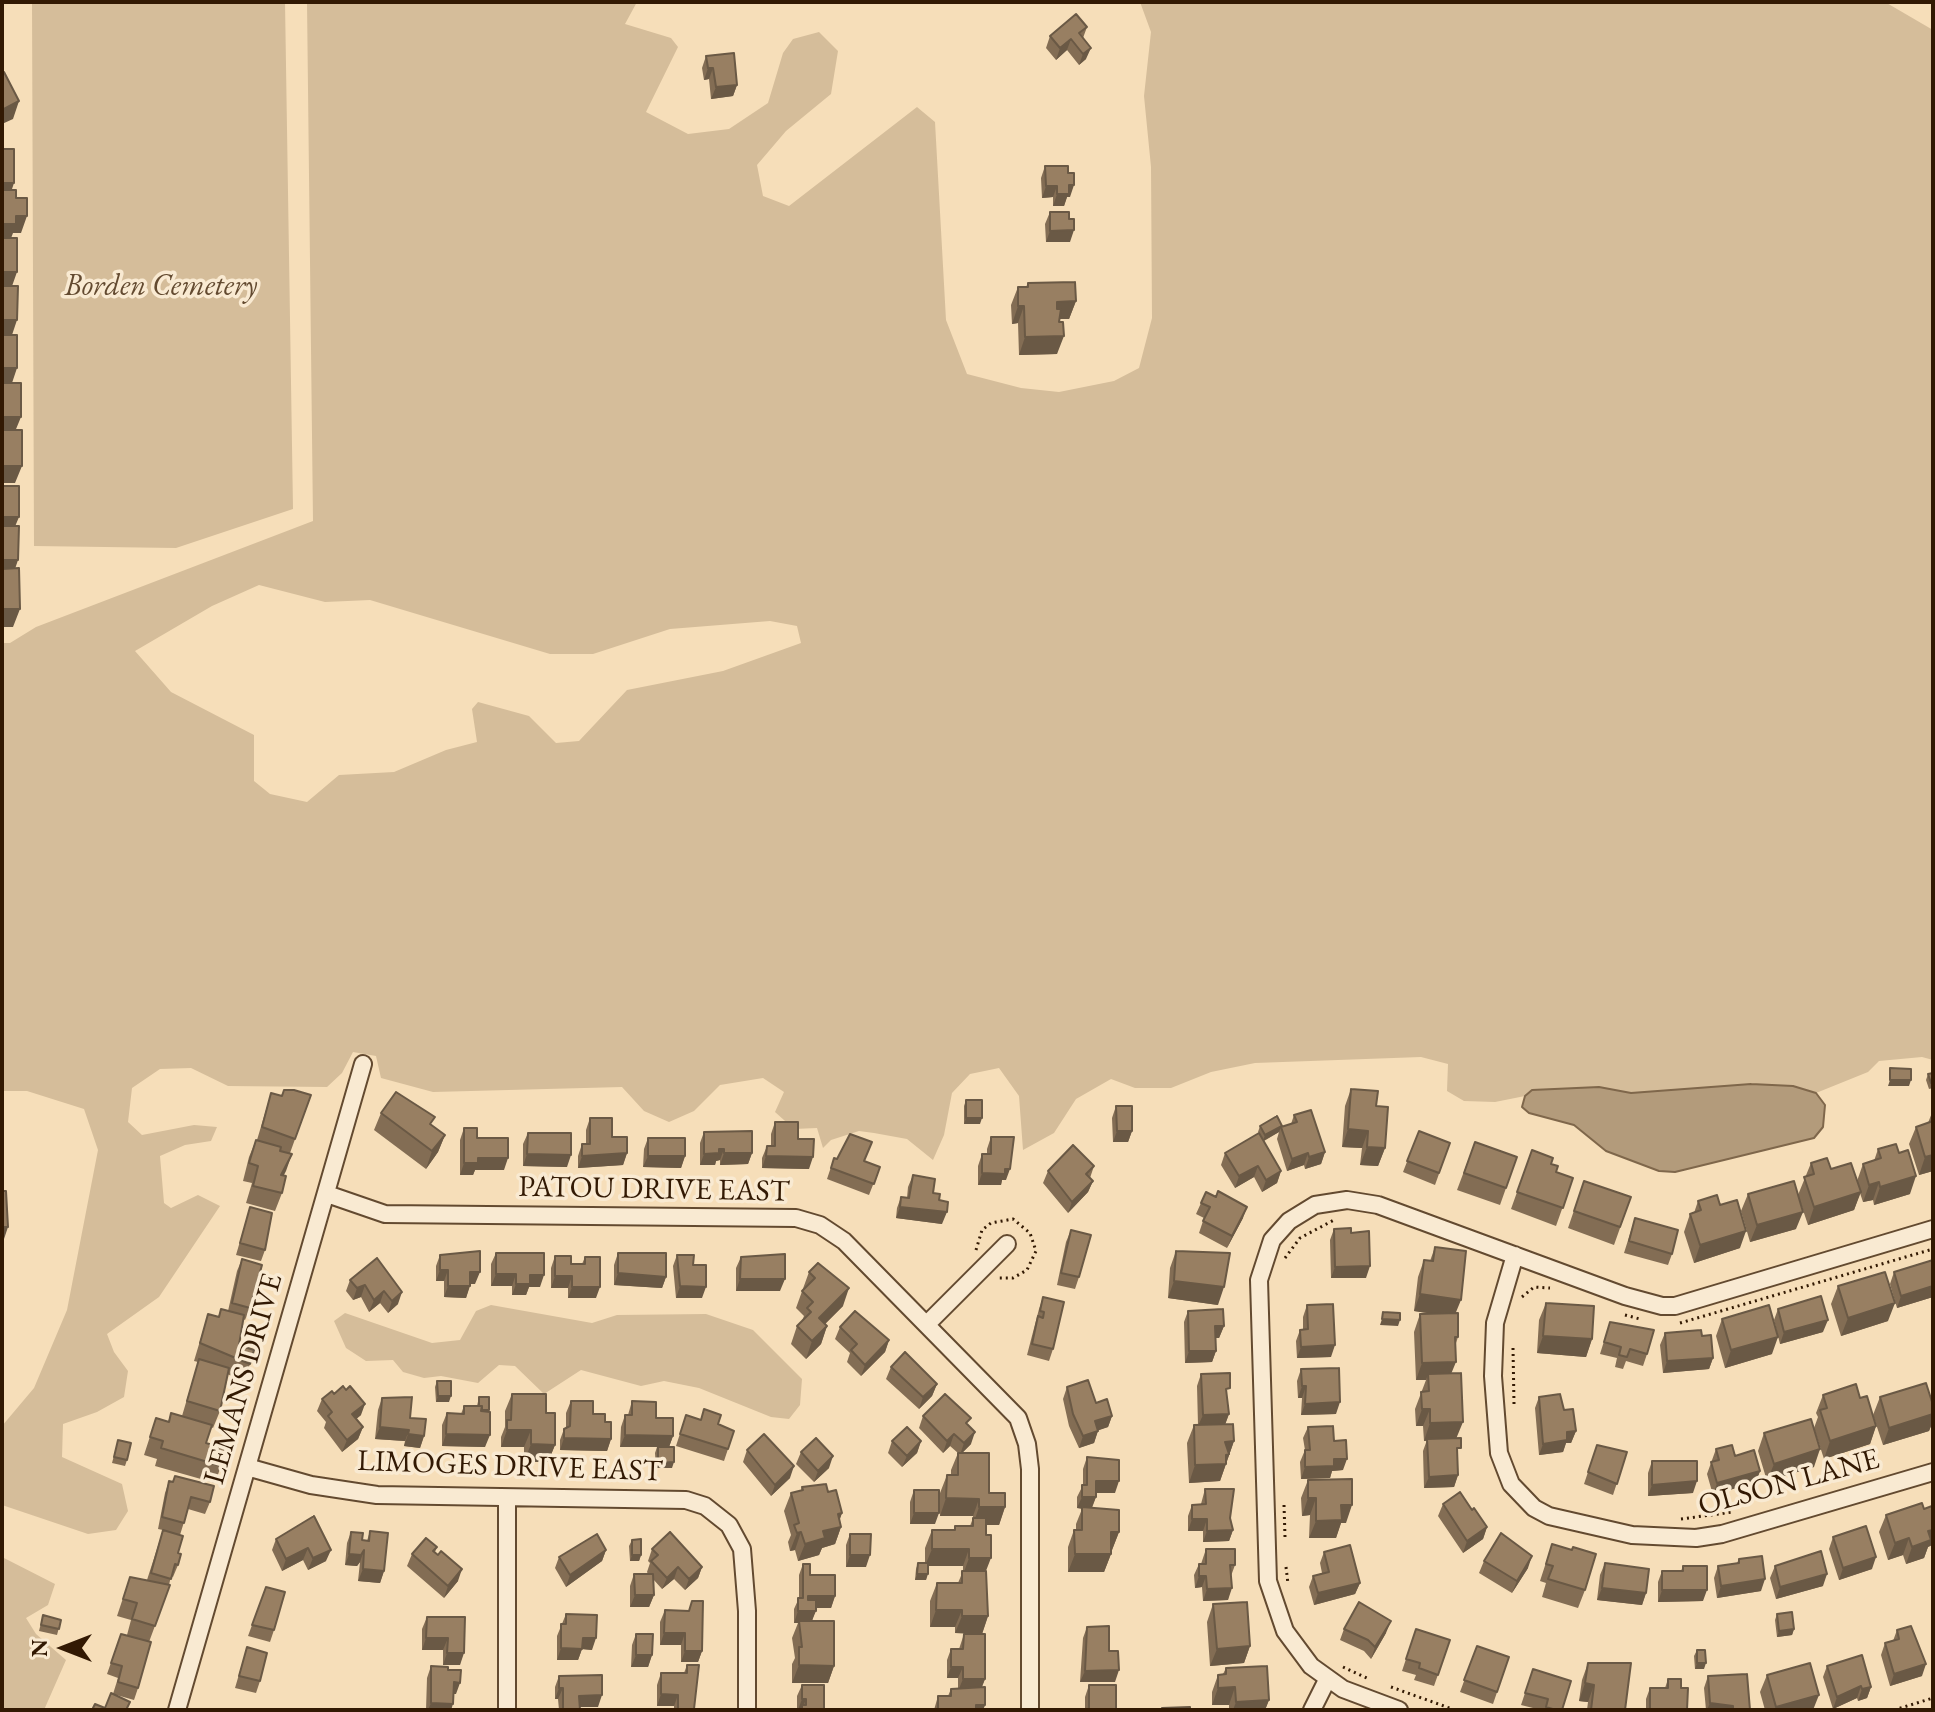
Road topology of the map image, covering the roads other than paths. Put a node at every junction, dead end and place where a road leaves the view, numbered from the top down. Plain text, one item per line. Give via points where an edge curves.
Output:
1 (363, 1064) dead end
2 (327, 1194) junction
3 (1933, 1229) edge
4 (1007, 1244) dead end
5 (1515, 1255) junction
6 (928, 1323) junction
7 (247, 1467) junction
8 (1933, 1472) edge
9 (507, 1498) junction
10 (1327, 1680) junction
11 (177, 1710) edge
12 (507, 1710) edge
13 (747, 1710) edge
14 (1030, 1710) edge
15 (1312, 1710) edge
16 (1399, 1710) edge

1 - 2 street, LEMANS DRIVE
2 - 6 street, PATOU DRIVE EAST via 385,1214 796,1218 820,1225 844,1241
2 - 7 street, LEMANS DRIVE
3 - 5 street via 1675,1306 1649,1304
4 - 6 street
5 - 8 street, OLSON LANE via 1495,1323 1499,1453 1522,1498 1549,1516 1632,1535 1696,1538
5 - 10 street via 1378,1205 1347,1200 1315,1205 1289,1221 1272,1240 1259,1280 1268,1581 1285,1631
6 - 14 street, PATOU DRIVE EAST via 1018,1418 1027,1444
7 - 9 street, LIMOGES DRIVE EAST via 311,1485 377,1495
7 - 11 street, LEMANS DRIVE
9 - 12 street
9 - 13 street, LIMOGES DRIVE EAST via 686,1500 721,1517 742,1549
10 - 15 street
10 - 16 street

